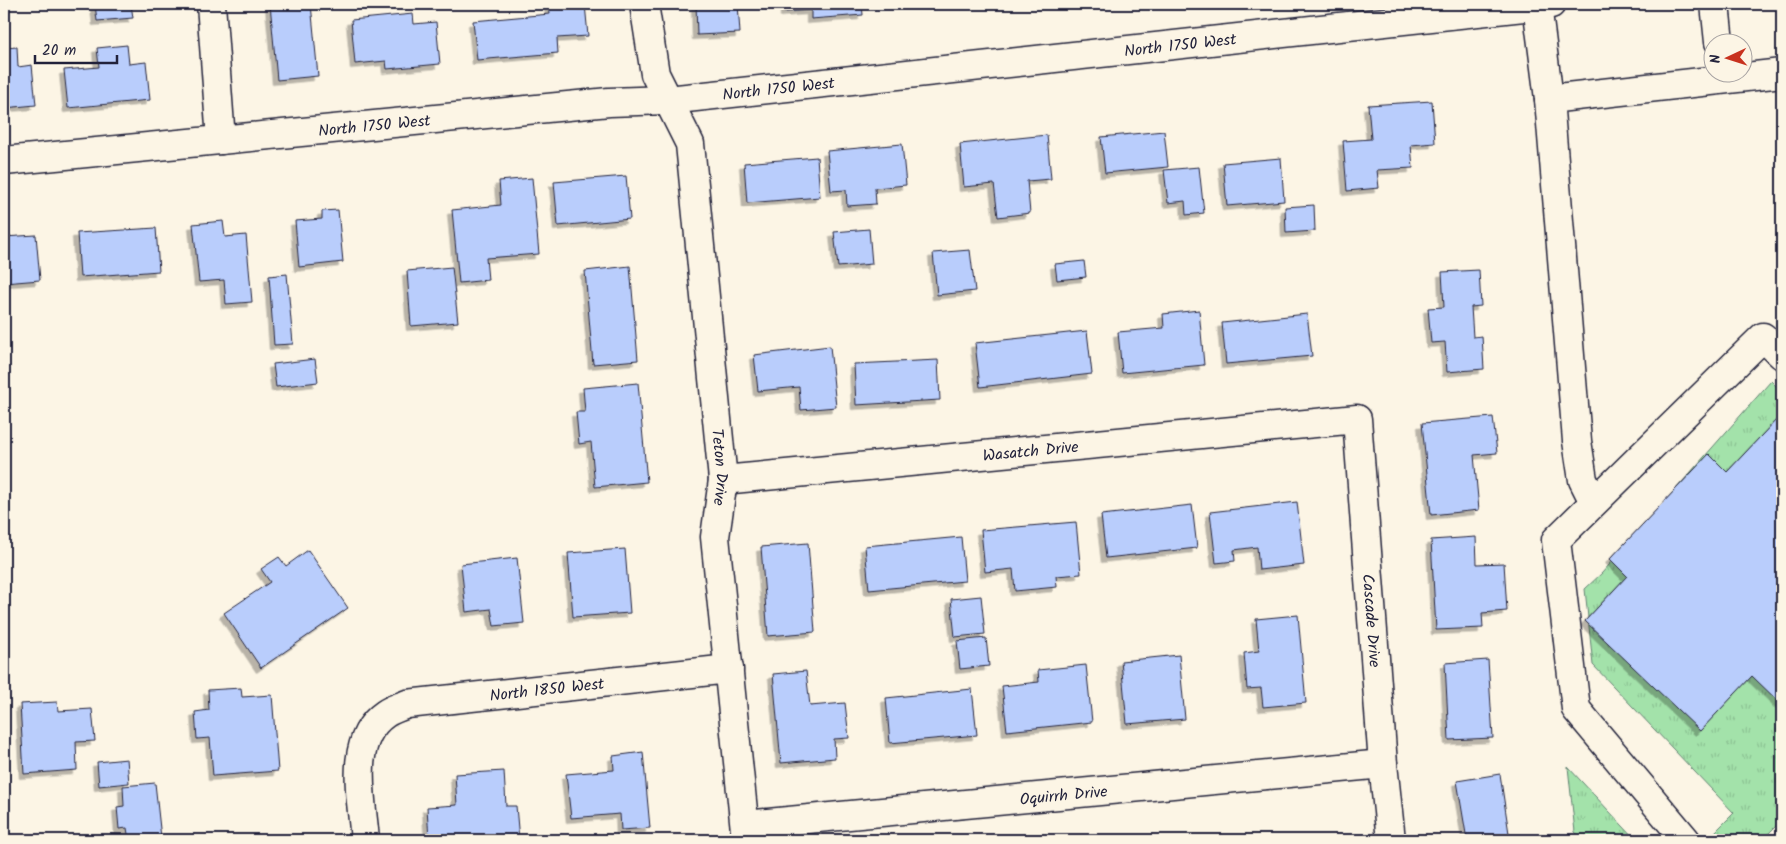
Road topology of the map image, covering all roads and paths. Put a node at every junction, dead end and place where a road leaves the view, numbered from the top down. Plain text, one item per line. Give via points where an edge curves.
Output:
1 (211, 4) edge
2 (644, 4) edge
3 (1544, 4) edge
4 (1715, 4) edge
5 (1718, 32) edge
6 (1782, 73) edge
7 (1754, 74) edge
8 (1704, 78) edge
9 (1550, 99) junction
10 (668, 100) junction
11 (221, 140) junction
12 (4, 161) edge
13 (1782, 354) edge
14 (1338, 420) joint
15 (723, 480) junction
16 (1594, 502) junction
17 (729, 669) junction
18 (1383, 764) junction
19 (745, 833) edge
20 (364, 840) edge
21 (1391, 840) edge
22 (1686, 840) edge

1 - 11 street
2 - 10 street, Teton Drive via 654,74
3 - 9 street
3 - 10 street, North 1750 West
4 - 5 street
6 - 7 street
8 - 9 street
9 - 16 street via 1577,441 1583,480
10 - 11 street, North 1750 West via 609,102
10 - 15 street, Teton Drive via 690,144
11 - 12 street, North 1750 West
13 - 16 street via 1763,336
14 - 15 street, Wasatch Drive
14 - 18 street, Cascade Drive via 1357,418
15 - 17 street, Teton Drive via 716,537
16 - 22 street via 1556,540 1576,709
17 - 19 street, Teton Drive
17 - 20 street, North 1850 West via 407,704 386,713 372,727 360,755
18 - 19 street, Oquirrh Drive
18 - 21 street, Cascade Drive

